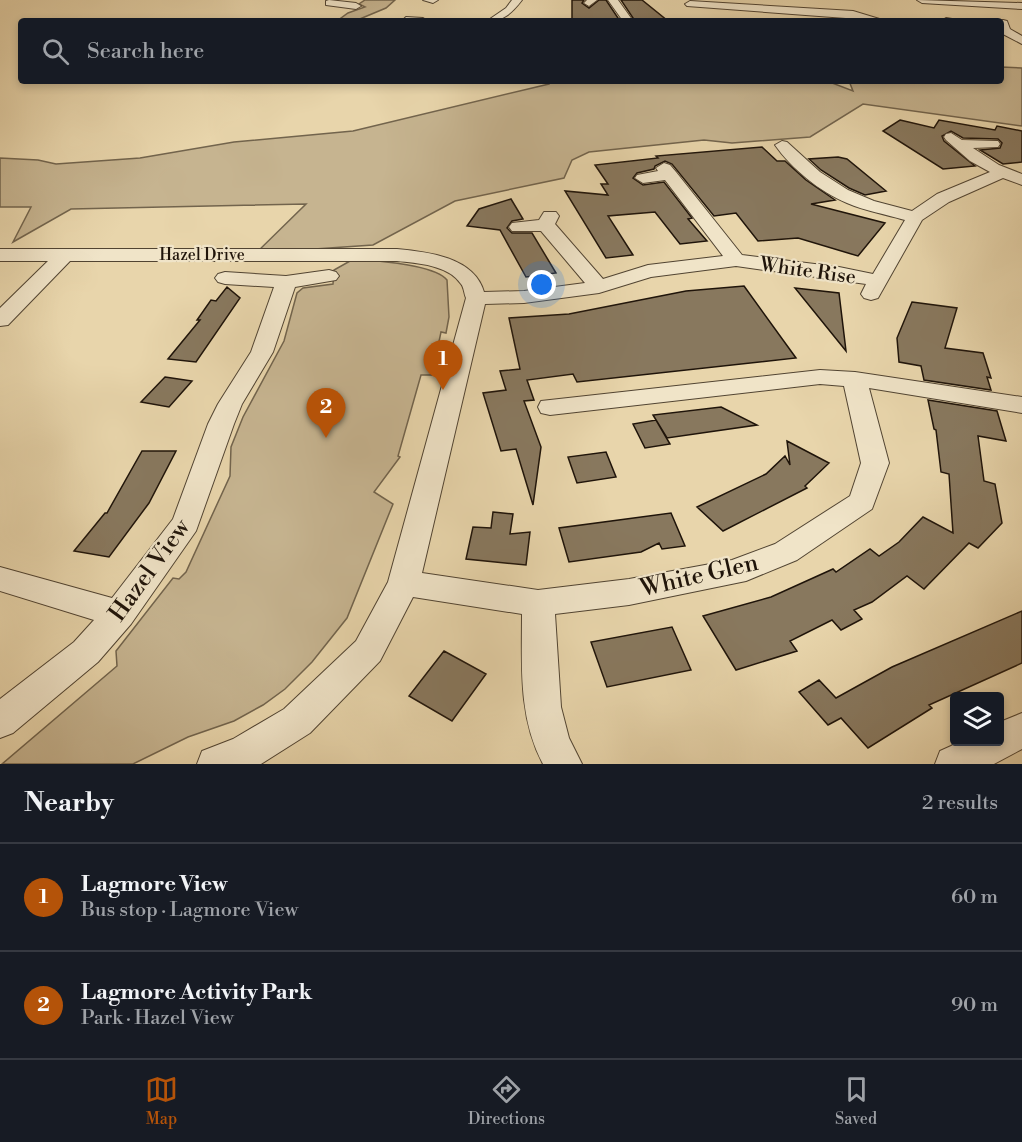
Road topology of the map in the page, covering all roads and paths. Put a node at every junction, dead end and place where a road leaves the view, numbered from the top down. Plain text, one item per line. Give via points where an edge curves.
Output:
1 (428, 0) edge
2 (433, 0) edge
3 (517, 0) edge
4 (604, 0) edge
5 (613, 0) edge
6 (922, 0) edge
7 (987, 2) edge
8 (329, 3) dead end
9 (857, 3) dead end
10 (1020, 3) edge
11 (354, 4) edge
12 (697, 4) dead end
13 (958, 4) dead end
14 (795, 11) junction
15 (852, 14) junction
16 (497, 18) edge
17 (626, 18) edge
18 (791, 18) edge
19 (869, 18) edge
20 (1006, 23) edge
21 (1021, 40) edge
22 (993, 144) dead end
23 (809, 150) dead end
24 (1002, 173) junction
25 (644, 178) dead end
26 (1022, 180) edge
27 (915, 217) junction
28 (518, 227) dead end
29 (0, 255) edge
30 (65, 255) junction
31 (736, 260) junction
32 (329, 276) dead end
33 (225, 278) dead end
34 (286, 282) junction
35 (599, 287) junction
36 (476, 298) junction
37 (0, 320) edge
38 (855, 379) junction
39 (1022, 405) edge
40 (550, 407) dead end
41 (0, 579) edge
42 (404, 583) junction
43 (538, 603) junction
44 (119, 614) junction
45 (0, 721) edge
46 (1022, 730) edge
47 (1004, 739) edge
48 (989, 746) edge
49 (216, 764) edge
50 (563, 764) edge
51 (954, 764) edge

1 - 2 street
3 - 16 street
4 - 5 street
5 - 17 street
6 - 7 street
7 - 10 street
8 - 11 street
9 - 15 street
10 - 13 street via 1014,9 997,10
12 - 14 street
14 - 15 street
14 - 18 street
15 - 19 street
20 - 21 street via 1005,31
22 - 24 street via 955,140
23 - 27 street via 785,148 810,172 848,197
24 - 26 street
24 - 27 street, White Rise via 943,198
25 - 31 street, White Rise via 667,171
27 - 31 street, White Rise via 874,289 839,273
28 - 35 street via 548,221
29 - 30 street, Hazel Drive
30 - 36 street, Hazel Drive via 405,256 456,270 471,282
30 - 37 street
31 - 35 street, White Rise via 648,271
32 - 34 street
33 - 34 street
34 - 44 street, Hazel View via 262,352 221,424 186,524
35 - 36 street, White Rise via 524,297
36 - 42 street
38 - 39 street
38 - 40 street via 820,377 598,411
38 - 43 street, White Glen via 875,463 862,502 786,552 735,572 629,592
41 - 44 street
42 - 43 street, White Glen
42 - 49 street via 368,651 297,721 246,752
43 - 50 street via 543,712
44 - 45 street, Hazel View via 86,652
46 - 47 street
48 - 51 street

